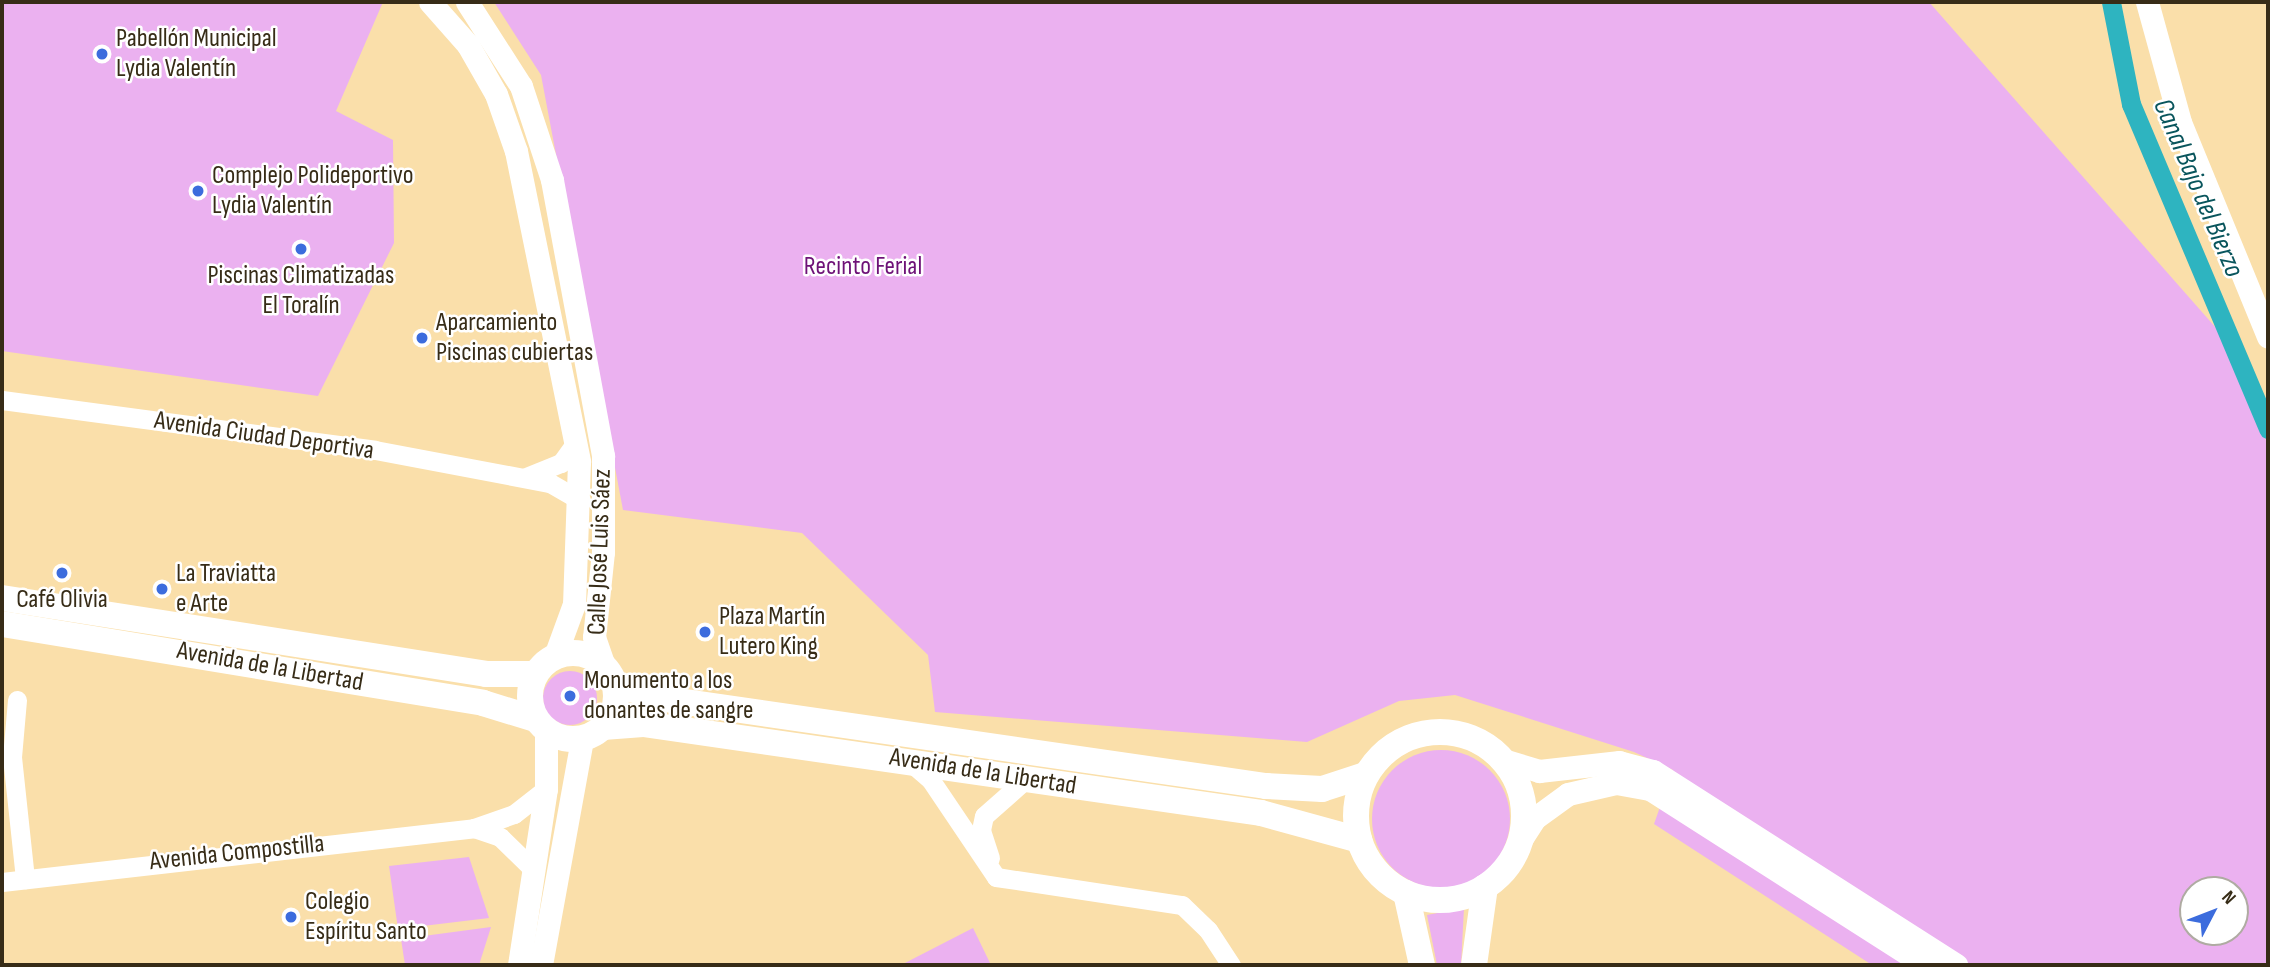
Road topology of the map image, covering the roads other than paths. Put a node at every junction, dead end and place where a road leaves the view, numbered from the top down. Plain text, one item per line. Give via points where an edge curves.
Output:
1 (430, 2) edge
2 (467, 2) edge
3 (2147, 2) edge
4 (2268, 337) edge
5 (2, 400) edge
6 (575, 445) junction
7 (525, 477) junction
8 (581, 501) junction
9 (2, 597) edge
10 (2, 624) edge
11 (555, 656) junction
12 (535, 674) junction
13 (609, 675) junction
14 (17, 700) dead end
15 (541, 724) junction
16 (593, 733) junction
17 (1503, 760) junction
18 (909, 761) junction
19 (1366, 775) junction
20 (1026, 779) junction
21 (547, 789) junction
22 (474, 828) junction
23 (1359, 840) junction
24 (1520, 841) junction
25 (535, 871) junction
26 (25, 879) junction
27 (1812, 881) junction
28 (2, 882) edge
29 (1015, 884) junction
30 (1485, 887) junction
31 (1406, 893) junction
32 (1224, 960) edge
33 (519, 965) edge
34 (541, 965) edge
35 (1422, 965) edge
36 (1474, 965) edge
37 (1925, 965) edge
38 (1956, 965) edge

1 - 6 street, Calle José Luis Sáez via 446,14 480,65 516,151
2 - 13 street, Calle José Luis Sáez via 521,86 552,180 603,456 605,526 594,637
3 - 4 street via 2180,122
5 - 7 street, Avenida Ciudad Deportiva
6 - 7 street, Avenida Ciudad Deportiva via 561,463
6 - 8 street, Calle José Luis Sáez
7 - 8 street, Avenida Ciudad Deportiva
8 - 11 street, Calle José Luis Sáez via 574,604
9 - 12 main road, Avenida de la Libertad via 486,674
10 - 15 main road, Avenida de la Libertad via 483,703
11 - 12 main road
11 - 13 main road via 581,654
12 - 15 main road via 530,688
13 - 16 main road via 615,707
13 - 19 main road, Avenida de la Libertad via 665,699 1266,786 1322,789
14 - 26 street via 12,757
15 - 16 main road
15 - 21 street
16 - 18 main road, Avenida de la Libertad via 643,724
16 - 34 street
17 - 19 main road via 1472,738 1423,733 1389,748
17 - 24 main road via 1522,800
17 - 27 street via 1539,771 1619,762 1653,771
18 - 20 main road, Avenida de la Libertad
18 - 29 street via 948,803 989,871
19 - 23 main road via 1356,809
20 - 23 main road, Avenida de la Libertad via 1261,813
20 - 29 street via 990,808 981,830 989,857
21 - 22 street, Avenida Compostilla via 514,814
21 - 25 street
22 - 25 street via 500,837
22 - 26 street, Avenida Compostilla
23 - 31 main road via 1378,873
24 - 27 street via 1555,802 1616,783 1650,789
24 - 30 main road via 1509,863
25 - 33 street
26 - 28 street, Avenida Compostilla
27 - 37 street
27 - 38 street
29 - 32 street via 1182,905
30 - 31 main road via 1449,899
30 - 36 main road
31 - 35 main road

